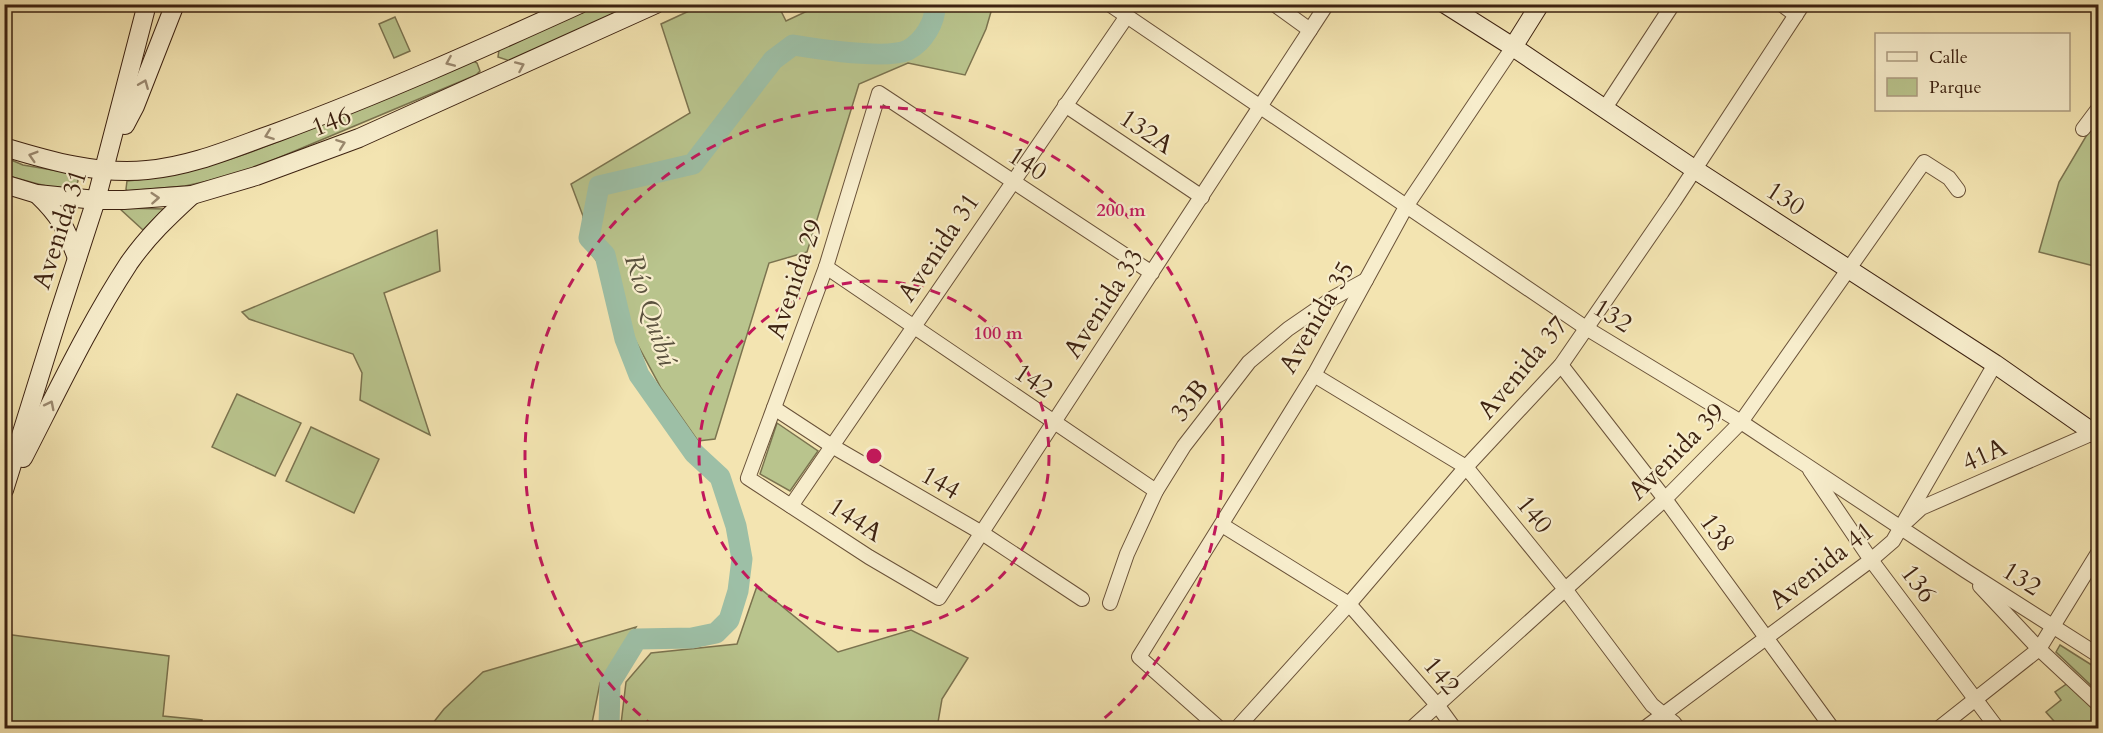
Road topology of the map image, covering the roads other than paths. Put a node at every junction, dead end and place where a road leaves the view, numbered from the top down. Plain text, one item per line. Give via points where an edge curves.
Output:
1 (147, 4) edge
2 (175, 4) edge
3 (580, 4) edge
4 (656, 4) edge
5 (1109, 4) edge
6 (1274, 4) edge
7 (1327, 4) edge
8 (1445, 4) edge
9 (1540, 4) edge
10 (1673, 4) edge
11 (1781, 4) edge
12 (1799, 10) edge
13 (1127, 16) junction
14 (1310, 30) junction
15 (1513, 47) junction
16 (483, 48) junction
17 (497, 76) junction
18 (879, 93) joint
19 (1065, 105) junction
20 (1260, 106) junction
21 (1605, 108) junction
22 (2098, 109) edge
23 (2083, 129) dead end
24 (4, 147) edge
25 (107, 163) junction
26 (1694, 169) junction
27 (1013, 182) junction
28 (4, 184) edge
29 (1958, 190) dead end
30 (37, 194) junction
31 (192, 195) junction
32 (1202, 197) junction
33 (96, 200) junction
34 (1407, 205) junction
35 (77, 258) junction
36 (826, 267) junction
37 (1848, 268) junction
38 (1152, 273) junction
39 (1368, 279) junction
40 (913, 327) junction
41 (1586, 328) junction
42 (1995, 364) junction
43 (1561, 365) junction
44 (1314, 375) junction
45 (774, 408) junction
46 (1054, 422) junction
47 (1741, 422) junction
48 (2096, 434) edge
49 (832, 446) junction
50 (1805, 464) junction
51 (1466, 468) junction
52 (748, 478) joint
53 (1156, 491) junction
54 (4, 492) edge
55 (1665, 499) junction
56 (791, 506) junction
57 (1222, 525) junction
58 (1899, 527) junction
59 (982, 533) junction
60 (2098, 553) edge
61 (1871, 560) junction
62 (1966, 571) junction
63 (1565, 589) junction
64 (939, 598) joint
65 (1082, 599) dead end
66 (1110, 603) dead end
67 (1349, 604) junction
68 (2055, 627) junction
69 (1766, 638) junction
70 (2039, 649) junction
71 (2098, 655) edge
72 (1977, 700) junction
73 (2098, 704) edge
74 (1438, 706) junction
75 (1664, 714) junction
76 (1219, 729) edge
77 (1237, 729) edge
78 (1412, 729) edge
79 (1454, 729) edge
80 (1645, 729) edge
81 (1678, 729) edge
82 (1832, 729) edge
83 (1938, 729) edge
84 (1997, 729) edge

1 - 25 street, Avenida 31
25 -> 2 street, Avenida 31 via 135,106
3 - 16 street, 146
17 -> 4 street, 146
5 - 13 street, 132
6 - 14 street
7 - 14 street, Avenida 33
8 - 15 street, 130
9 - 15 street, Avenida 35
10 - 21 street
11 - 12 street
12 - 26 street, Avenida 37
13 - 19 street, Avenida 31
13 - 20 street, 132
14 - 20 street, Avenida 33
15 - 21 street, 130
15 - 34 street, Avenida 35
16 - 17 street
16 -> 25 street, 146 via 331,112 198,161 147,170
31 -> 17 street, 146 via 359,138
18 - 27 street, 140
18 - 36 street, Avenida 29
19 - 27 street, Avenida 31
19 - 32 street, 132A
20 - 32 street, Avenida 33
20 - 34 street, 132
21 - 26 street, 130
22 - 23 street
25 -> 24 street, 146 via 43,159
25 - 33 street, Avenida 31
26 - 37 street, 130
26 - 41 street, Avenida 37
27 - 38 street, 140
27 - 40 street, Avenida 31
28 - 30 street, 146
29 - 37 street, Avenida 39 via 1948,177 1924,162
30 - 33 street, 146
30 - 35 street via 67,230
33 -> 31 street, 146
54 -> 31 street via 130,262 156,229
32 - 38 street, Avenida 33
33 - 35 street, Avenida 31
34 - 39 street, Avenida 35
34 - 41 street, 132
35 - 54 street, Avenida 31
36 - 40 street, 142
36 - 45 street, Avenida 29
37 - 42 street, 130
37 - 47 street, Avenida 39
38 - 46 street, Avenida 33
39 - 44 street, Avenida 35
39 - 53 street, 33B via 1288,329 1249,362 1184,446
40 - 46 street, 142
40 - 49 street, Avenida 31
41 - 43 street, Avenida 37
41 - 47 street, 132
42 - 48 street, 130
42 - 58 street, Avenida 41
43 - 51 street, Avenida 37
43 - 55 street, 138
44 - 51 street, 140
44 - 57 street, Avenida 35
45 - 49 street, 144
45 - 52 street, Avenida 29
46 - 53 street, 142
46 - 59 street, Avenida 33
47 - 50 street, 132
47 - 55 street, Avenida 39
48 - 58 street, 41A via 1921,508
49 - 56 street, Avenida 31
49 - 59 street, 144
50 - 58 street, 132
50 - 61 street, 136
51 - 63 street, 140
51 - 67 street, Avenida 37
52 - 56 street, 144A
53 - 66 street, 33B
55 - 63 street, Avenida 39
55 - 69 street, 138
56 - 64 street, 144A
57 - 67 street, 142
57 - 76 street, Avenida 35 via 1139,657
58 - 61 street, Avenida 41 via 1893,541
58 - 62 street, 132
59 - 64 street, Avenida 33
59 - 65 street, 144
60 - 68 street
61 - 69 street, Avenida 41
61 - 72 street, 136
62 - 68 street, 132
62 - 70 street
63 - 74 street, Avenida 39
63 - 75 street, 140 via 1652,705
67 - 74 street, 142
67 - 77 street, Avenida 37
68 - 70 street
68 - 71 street, 132
69 - 75 street, Avenida 41
69 - 82 street, 138
70 - 72 street
70 - 73 street
72 - 83 street
72 - 84 street, 136
74 - 78 street, Avenida 39
74 - 79 street, 142
75 - 80 street, Avenida 41
75 - 81 street, 140

